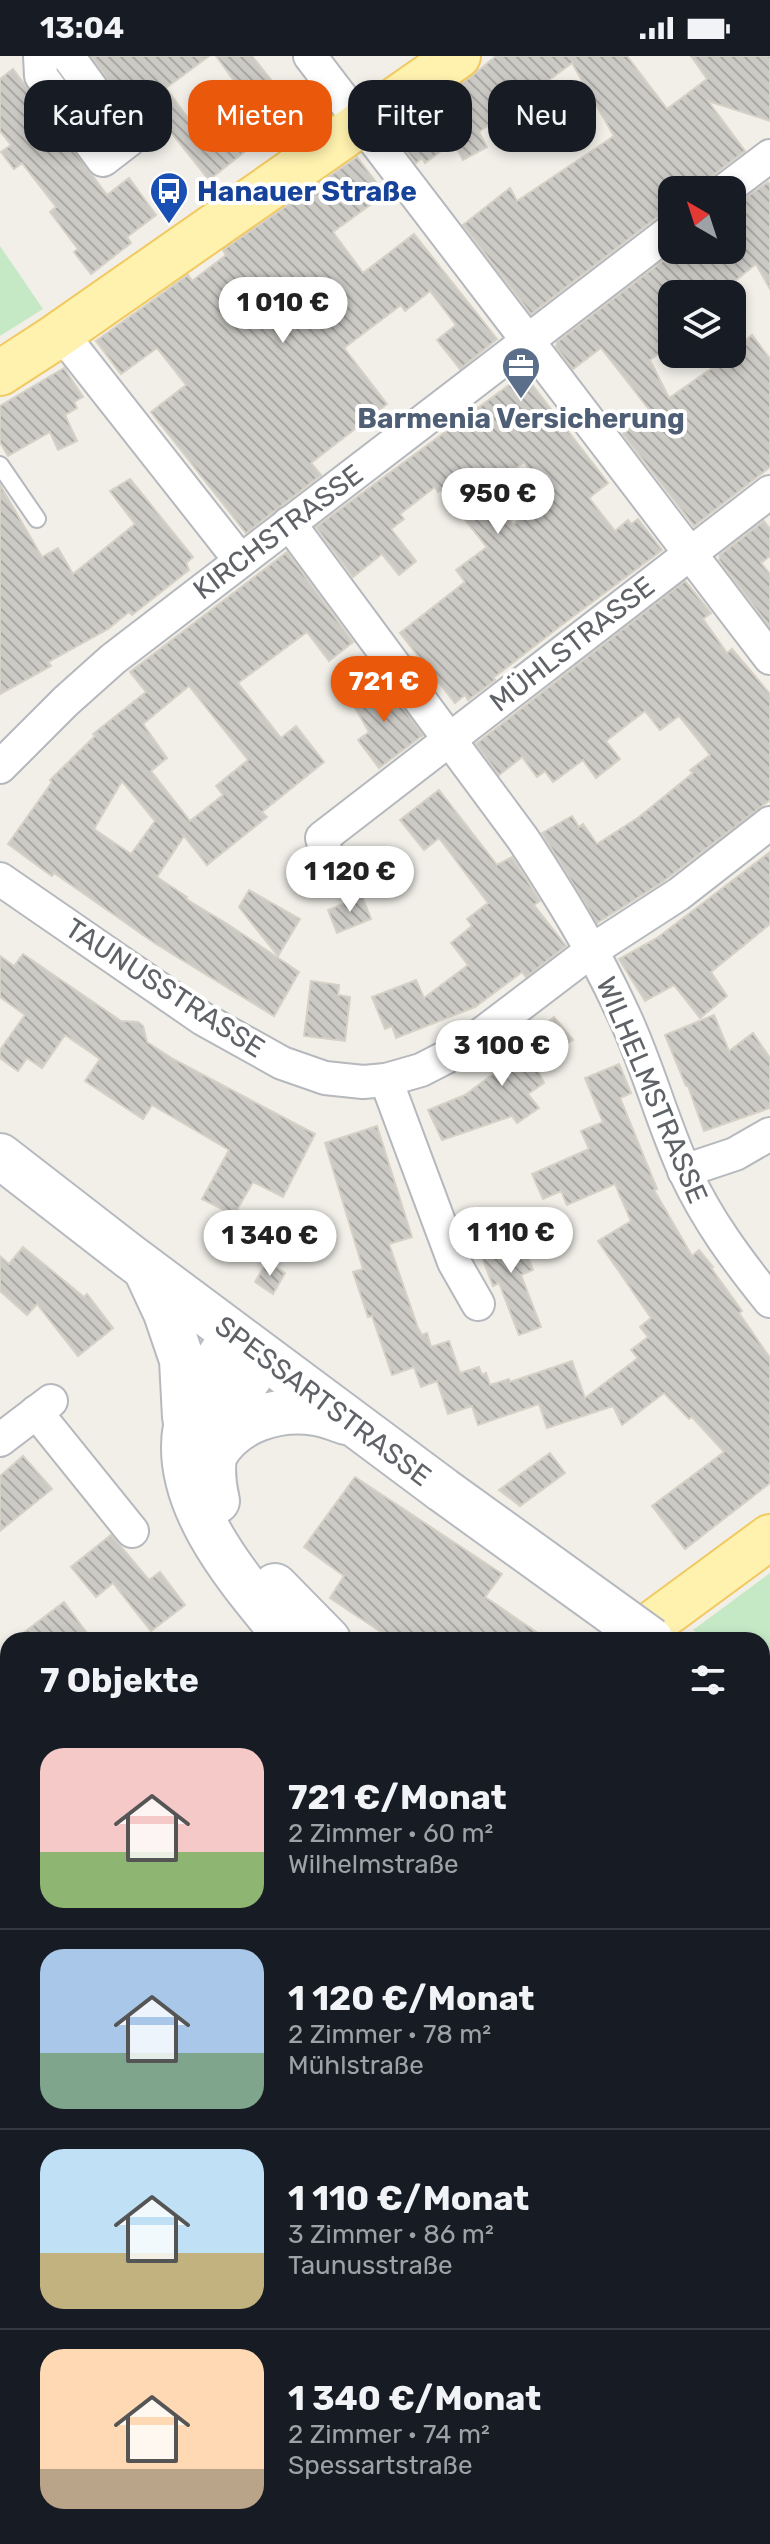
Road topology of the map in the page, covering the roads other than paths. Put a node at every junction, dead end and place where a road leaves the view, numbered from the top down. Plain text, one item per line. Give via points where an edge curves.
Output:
1 (40, 56) edge
2 (68, 56) edge
3 (310, 56) edge
4 (458, 56) edge
5 (424, 80) edge
6 (348, 107) edge
7 (348, 134) edge
8 (382, 152) edge
9 (770, 156) edge
10 (744, 176) edge
11 (658, 241) edge
12 (61, 333) junction
13 (527, 340) junction
14 (0, 373) edge
15 (0, 465) edge
16 (770, 492) edge
17 (37, 519) dead end
18 (289, 523) junction
19 (689, 553) junction
20 (240, 560) junction
21 (770, 658) edge
22 (449, 739) junction
23 (0, 767) edge
24 (770, 823) edge
25 (330, 867) dead end
26 (0, 879) edge
27 (591, 951) junction
28 (386, 1080) junction
29 (770, 1134) edge
30 (0, 1156) edge
31 (684, 1171) junction
32 (145, 1267) junction
33 (770, 1301) edge
34 (478, 1304) dead end
35 (249, 1346) junction
36 (356, 1425) junction
37 (186, 1427) junction
38 (0, 1440) edge
39 (211, 1463) junction
40 (132, 1531) dead end
41 (770, 1537) edge
42 (283, 1632) edge
43 (320, 1632) edge
44 (640, 1632) edge
45 (641, 1632) edge

1 - 2 street via 41,76 103,160 129,140
3 - 6 street
4 - 5 main road
7 - 12 main road
8 - 13 street
9 - 10 street
11 - 13 street, KIRCHSTRASSE
12 - 14 main road
12 - 20 street
13 - 18 street, KIRCHSTRASSE
13 - 19 street
15 - 17 lane
16 - 19 street, MÜHLSTRASSE
18 - 20 street, KIRCHSTRASSE
18 - 22 street, WILHELMSTRASSE
19 - 21 street
19 - 22 street, MÜHLSTRASSE
20 - 23 street, KIRCHSTRASSE via 113,659
22 - 25 street, MÜHLSTRASSE via 322,838
22 - 27 street, WILHELMSTRASSE via 523,839
24 - 27 street, TAUNUSSTRASSE via 679,894
26 - 28 street, TAUNUSSTRASSE via 203,1019 282,1063 325,1078
27 - 28 street, TAUNUSSTRASSE via 462,1049
27 - 31 street, WILHELMSTRASSE via 638,1047
28 - 34 street via 454,1262
29 - 31 street via 735,1154
30 - 32 main road, SPESSARTSTRASSE
31 - 33 street, WILHELMSTRASSE via 709,1221
32 - 35 main road, SPESSARTSTRASSE
32 - 37 main road via 182,1360
35 - 36 main road, SPESSARTSTRASSE
35 - 37 main road via 202,1386
35 - 39 main road
36 - 39 main road via 316,1413 265,1417 236,1430
36 - 44 main road, SPESSARTSTRASSE, bridge
37 - 42 main road via 188,1474 197,1511 216,1545
38 - 40 street via 44,1406
39 - 43 main road via 217,1503 229,1528
41 - 45 main road

